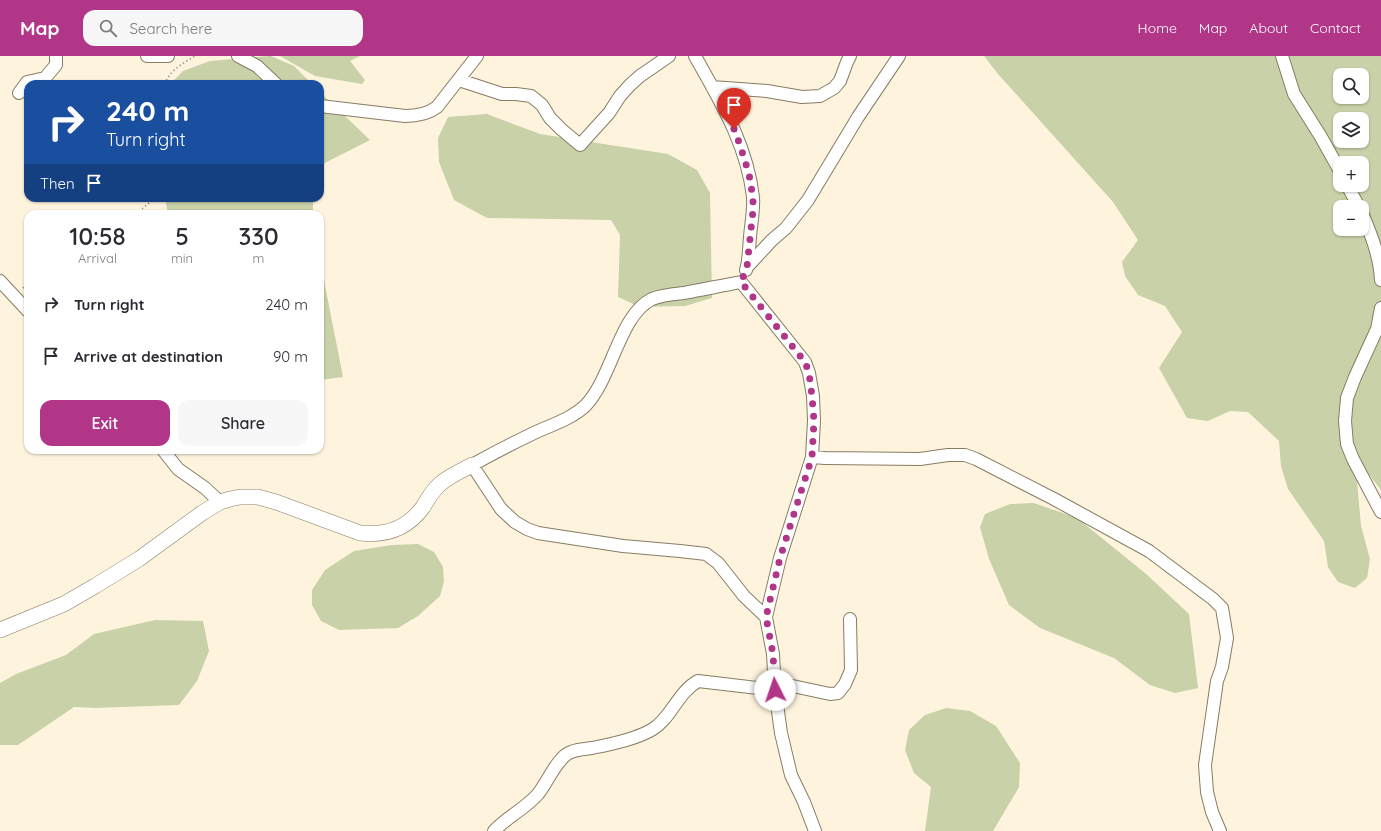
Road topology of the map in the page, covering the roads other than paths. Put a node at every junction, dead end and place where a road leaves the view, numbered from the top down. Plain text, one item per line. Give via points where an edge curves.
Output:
1 (56, 56) edge
2 (147, 56) edge
3 (168, 56) edge
4 (238, 56) edge
5 (477, 56) edge
6 (669, 56) edge
7 (695, 56) edge
8 (850, 56) edge
9 (899, 56) edge
10 (1282, 56) edge
11 (36, 80) edge
12 (272, 80) edge
13 (459, 80) junction
14 (24, 86) edge
15 (712, 87) junction
16 (19, 93) dead end
17 (324, 107) edge
18 (1333, 158) edge
19 (1369, 230) edge
20 (747, 267) junction
21 (1381, 280) edge
22 (0, 281) edge
23 (741, 282) junction
24 (24, 307) edge
25 (1381, 308) edge
26 (166, 454) edge
27 (812, 457) junction
28 (472, 465) junction
29 (220, 502) junction
30 (1381, 512) edge
31 (766, 617) junction
32 (850, 619) dead end
33 (0, 630) edge
34 (775, 686) junction
35 (494, 831) edge
36 (815, 831) edge
37 (1220, 831) edge

1 - 11 street via 56,65 45,78
2 - 3 street
4 - 12 street via 257,66
5 - 13 street
6 - 13 street via 630,85 580,146 531,96 502,94
7 - 15 street
8 - 15 street via 840,81 820,96 802,97 768,91
9 - 20 street via 858,117 808,200 786,228
10 - 18 street via 1294,94
13 - 17 street via 431,112 413,116
14 - 16 street
15 - 20 street via 734,129 749,174 753,210
19 - 21 street
20 - 23 street
22 - 24 street
23 - 27 street via 805,362 809,373 814,421
23 - 28 street via 663,296 644,304 632,316 604,379 584,406 560,422
25 - 30 street via 1376,329 1348,398 1345,421 1347,444
26 - 29 street via 178,470 205,488
27 - 31 street via 780,558
27 - 37 street via 971,457 1149,551 1222,608 1227,638 1217,681 1205,765 1207,792
28 - 29 street via 441,483 411,520 373,535 360,533 258,497 240,497
28 - 31 street via 501,509 520,525 551,536 706,554 718,563 744,596
29 - 33 street via 139,559 95,586 64,604
31 - 34 street via 773,654
32 - 34 street via 851,670 838,693
34 - 35 street via 698,681 692,684 654,729 615,742 570,752 564,756 537,794
34 - 36 street via 781,733 791,775

